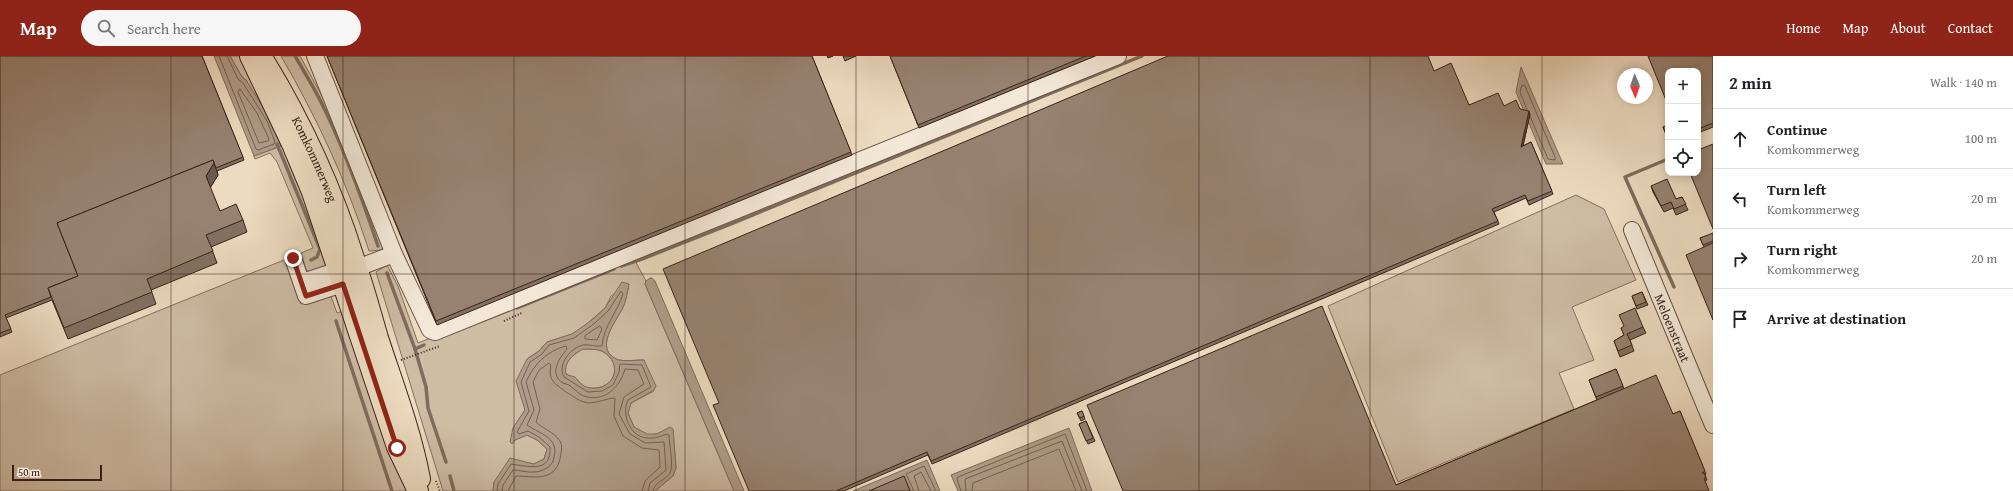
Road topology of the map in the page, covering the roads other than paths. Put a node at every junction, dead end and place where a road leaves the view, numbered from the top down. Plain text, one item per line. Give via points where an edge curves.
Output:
1 (250, 56) edge
2 (261, 56) edge
3 (316, 56) edge
4 (1118, 56) edge
5 (1632, 230) dead end
6 (387, 257) junction
7 (293, 258) dead end
8 (347, 274) junction
9 (1713, 425) edge
10 (418, 491) edge
11 (422, 491) edge

1 - 8 main road, Komkommerweg via 292,144
2 - 8 main road, Komkommerweg via 312,148
3 - 6 street
4 - 6 street via 435,332 430,330
5 - 9 street, Meloenstraat
6 - 8 street
7 - 8 street via 302,282
8 - 10 main road, Komkommerweg via 397,448
8 - 11 main road, Komkommerweg via 412,446

